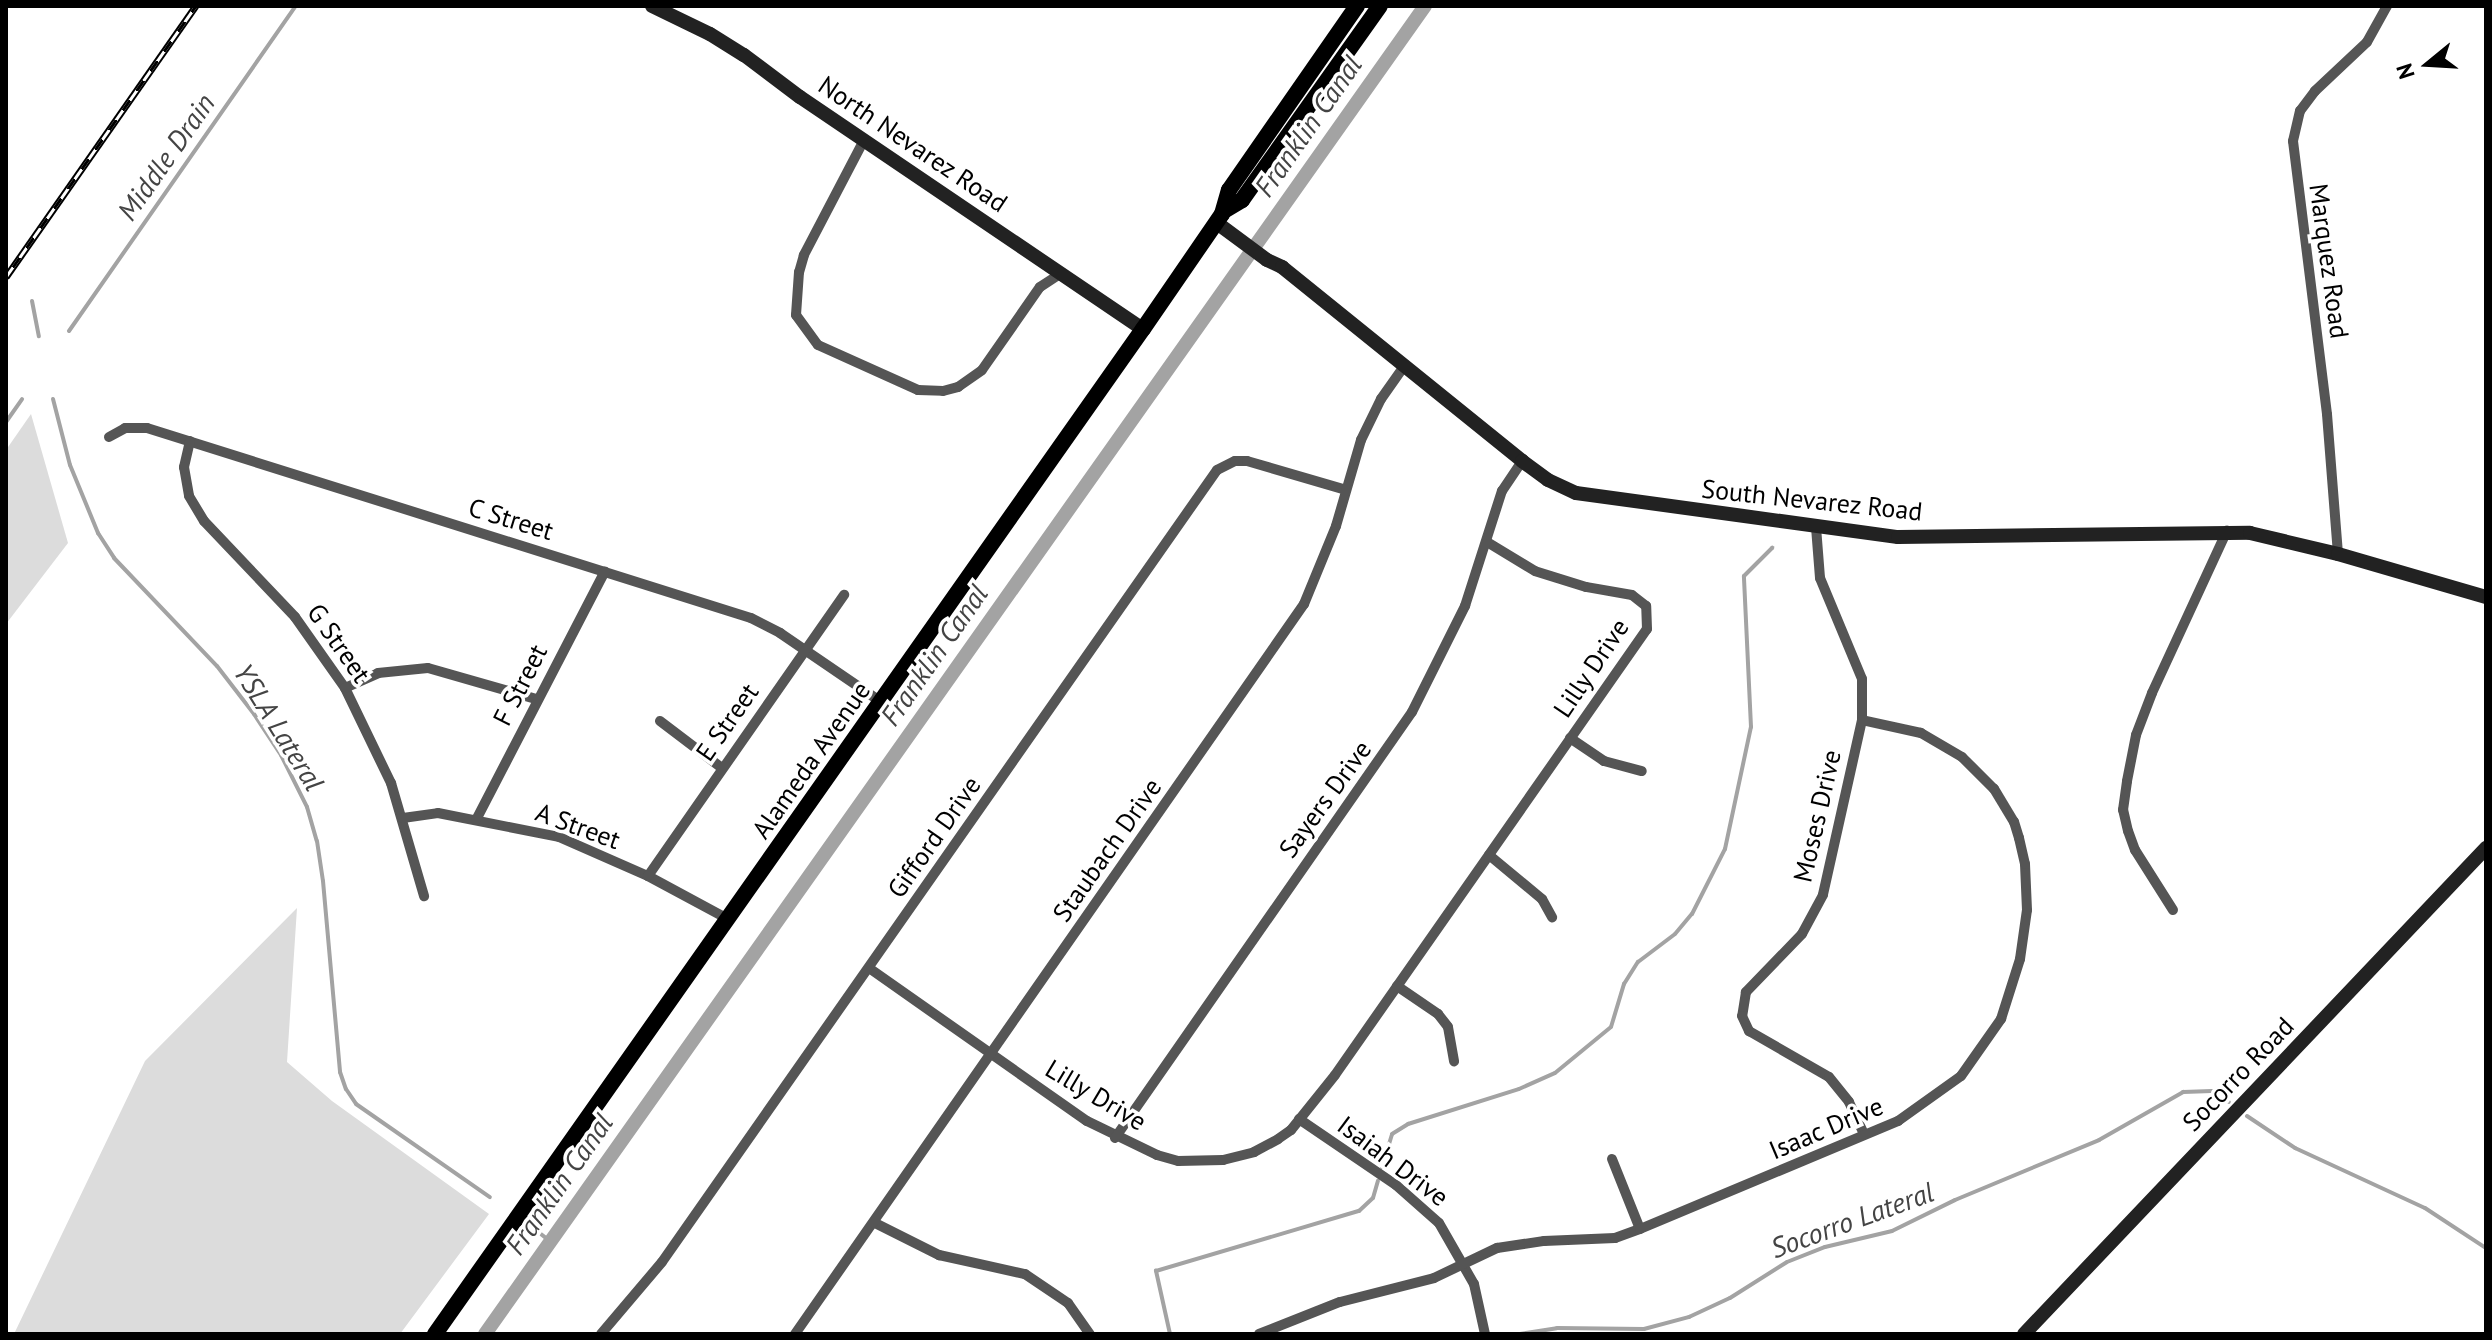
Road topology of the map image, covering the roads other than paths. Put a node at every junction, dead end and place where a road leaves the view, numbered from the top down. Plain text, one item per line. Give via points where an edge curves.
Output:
1 (652, 6) edge
2 (1357, 6) edge
3 (1380, 6) edge
4 (2387, 6) edge
5 (864, 140) junction
6 (1223, 222) junction
7 (1060, 274) junction
8 (1143, 329) junction
9 (1405, 365) junction
10 (109, 437) dead end
11 (190, 441) junction
12 (1522, 461) junction
13 (1346, 490) junction
14 (1816, 527) junction
15 (2227, 531) junction
16 (1487, 542) junction
17 (2338, 554) junction
18 (605, 571) junction
19 (844, 595) dead end
20 (2486, 597) edge
21 (805, 651) junction
22 (345, 688) junction
23 (536, 699) junction
24 (881, 702) junction
25 (1862, 720) junction
26 (660, 721) dead end
27 (1570, 738) junction
28 (722, 768) junction
29 (1642, 771) dead end
30 (403, 818) junction
31 (476, 820) junction
32 (2486, 848) edge
33 (1489, 855) junction
34 (648, 876) junction
35 (424, 896) dead end
36 (2173, 910) dead end
37 (1552, 917) dead end
38 (728, 919) junction
39 (869, 968) junction
40 (1397, 986) junction
41 (990, 1055) junction
42 (1454, 1061) dead end
43 (1299, 1119) junction
44 (1864, 1134) junction
45 (1115, 1138) junction
46 (1612, 1159) dead end
47 (875, 1223) junction
48 (1640, 1229) junction
49 (1464, 1263) junction
50 (435, 1334) edge
51 (601, 1334) edge
52 (795, 1334) edge
53 (1090, 1334) edge
54 (1259, 1334) edge
55 (1485, 1334) edge
56 (2024, 1334) edge

1 - 5 street, North Nevarez Road via 710,34
2 - 6 main road, Alameda Avenue via 1229,190
3 - 6 main road, Alameda Avenue
4 - 17 street, Marquez Road via 2367,42 2300,111 2293,141 2327,414
5 - 7 street, North Nevarez Road
5 - 7 street via 799,272 796,315 818,345 918,390 958,387 982,370 1040,287
6 - 8 main road, Alameda Avenue
6 - 9 street, South Nevarez Road
7 - 8 street, North Nevarez Road
8 - 24 main road, Alameda Avenue
9 - 12 street, South Nevarez Road
9 - 13 street, Staubach Drive via 1375,409
10 - 11 street, C Street via 137,426
11 - 18 street, C Street
11 - 22 street, G Street via 184,476 199,513 285,605
12 - 14 street, South Nevarez Road via 1548,480 1591,498
12 - 16 street, Sayers Drive via 1502,491
13 - 39 street, Gifford Drive via 1247,461 1217,470
13 - 41 street, Staubach Drive via 1304,604
14 - 15 street, South Nevarez Road via 1909,537
14 - 25 street, Moses Drive via 1820,578 1862,679
15 - 17 street, South Nevarez Road
15 - 36 street via 2152,693 2127,781 2123,810 2131,841
16 - 27 street, Lilly Drive via 1535,571 1632,595 1646,606 1649,620 1642,641
16 - 45 street, Sayers Drive via 1465,606 1412,712
17 - 20 street, South Nevarez Road
18 - 21 street, C Street via 751,618
18 - 23 street, F Street
19 - 21 street, E Street
21 - 24 street, C Street
21 - 28 street, E Street
22 - 23 street via 378,673 428,668
22 - 30 street, G Street via 383,762
23 - 31 street, F Street
24 - 38 main road, Alameda Avenue
25 - 44 street, Moses Drive via 1823,895 1802,934 1746,992 1741,1004 1749,1031 1821,1071 1838,1088
25 - 44 street, Isaac Drive via 1921,733 1962,757 1994,789 2019,838 2027,910 2012,994 1978,1053 1961,1076 1912,1113
26 - 28 street
27 - 29 street, Lilly Drive via 1604,761
27 - 33 street, Lilly Drive
28 - 34 street, E Street
30 - 31 street, A Street via 429,812
30 - 35 street, G Street
31 - 34 street, A Street via 559,837
32 - 56 street, Socorro Road
33 - 37 street via 1542,899
33 - 40 street, Lilly Drive
34 - 38 street, A Street
38 - 50 main road, Alameda Avenue
39 - 41 street, Lilly Drive
39 - 51 street, Gifford Drive via 662,1262
40 - 42 street via 1448,1027
40 - 43 street, Lilly Drive
41 - 45 street, Lilly Drive
41 - 47 street, Staubach Drive
43 - 45 street, Lilly Drive via 1254,1152 1223,1160 1178,1161
43 - 49 street, Isaiah Drive via 1427,1209
44 - 48 street, Isaac Drive
46 - 48 street
47 - 52 street, Staubach Drive
47 - 53 street via 939,1255 1025,1274 1068,1303
48 - 49 street, Isaac Drive via 1615,1238 1516,1244
49 - 54 street, Isaac Drive via 1434,1278 1340,1302
49 - 55 street, Isaiah Drive

